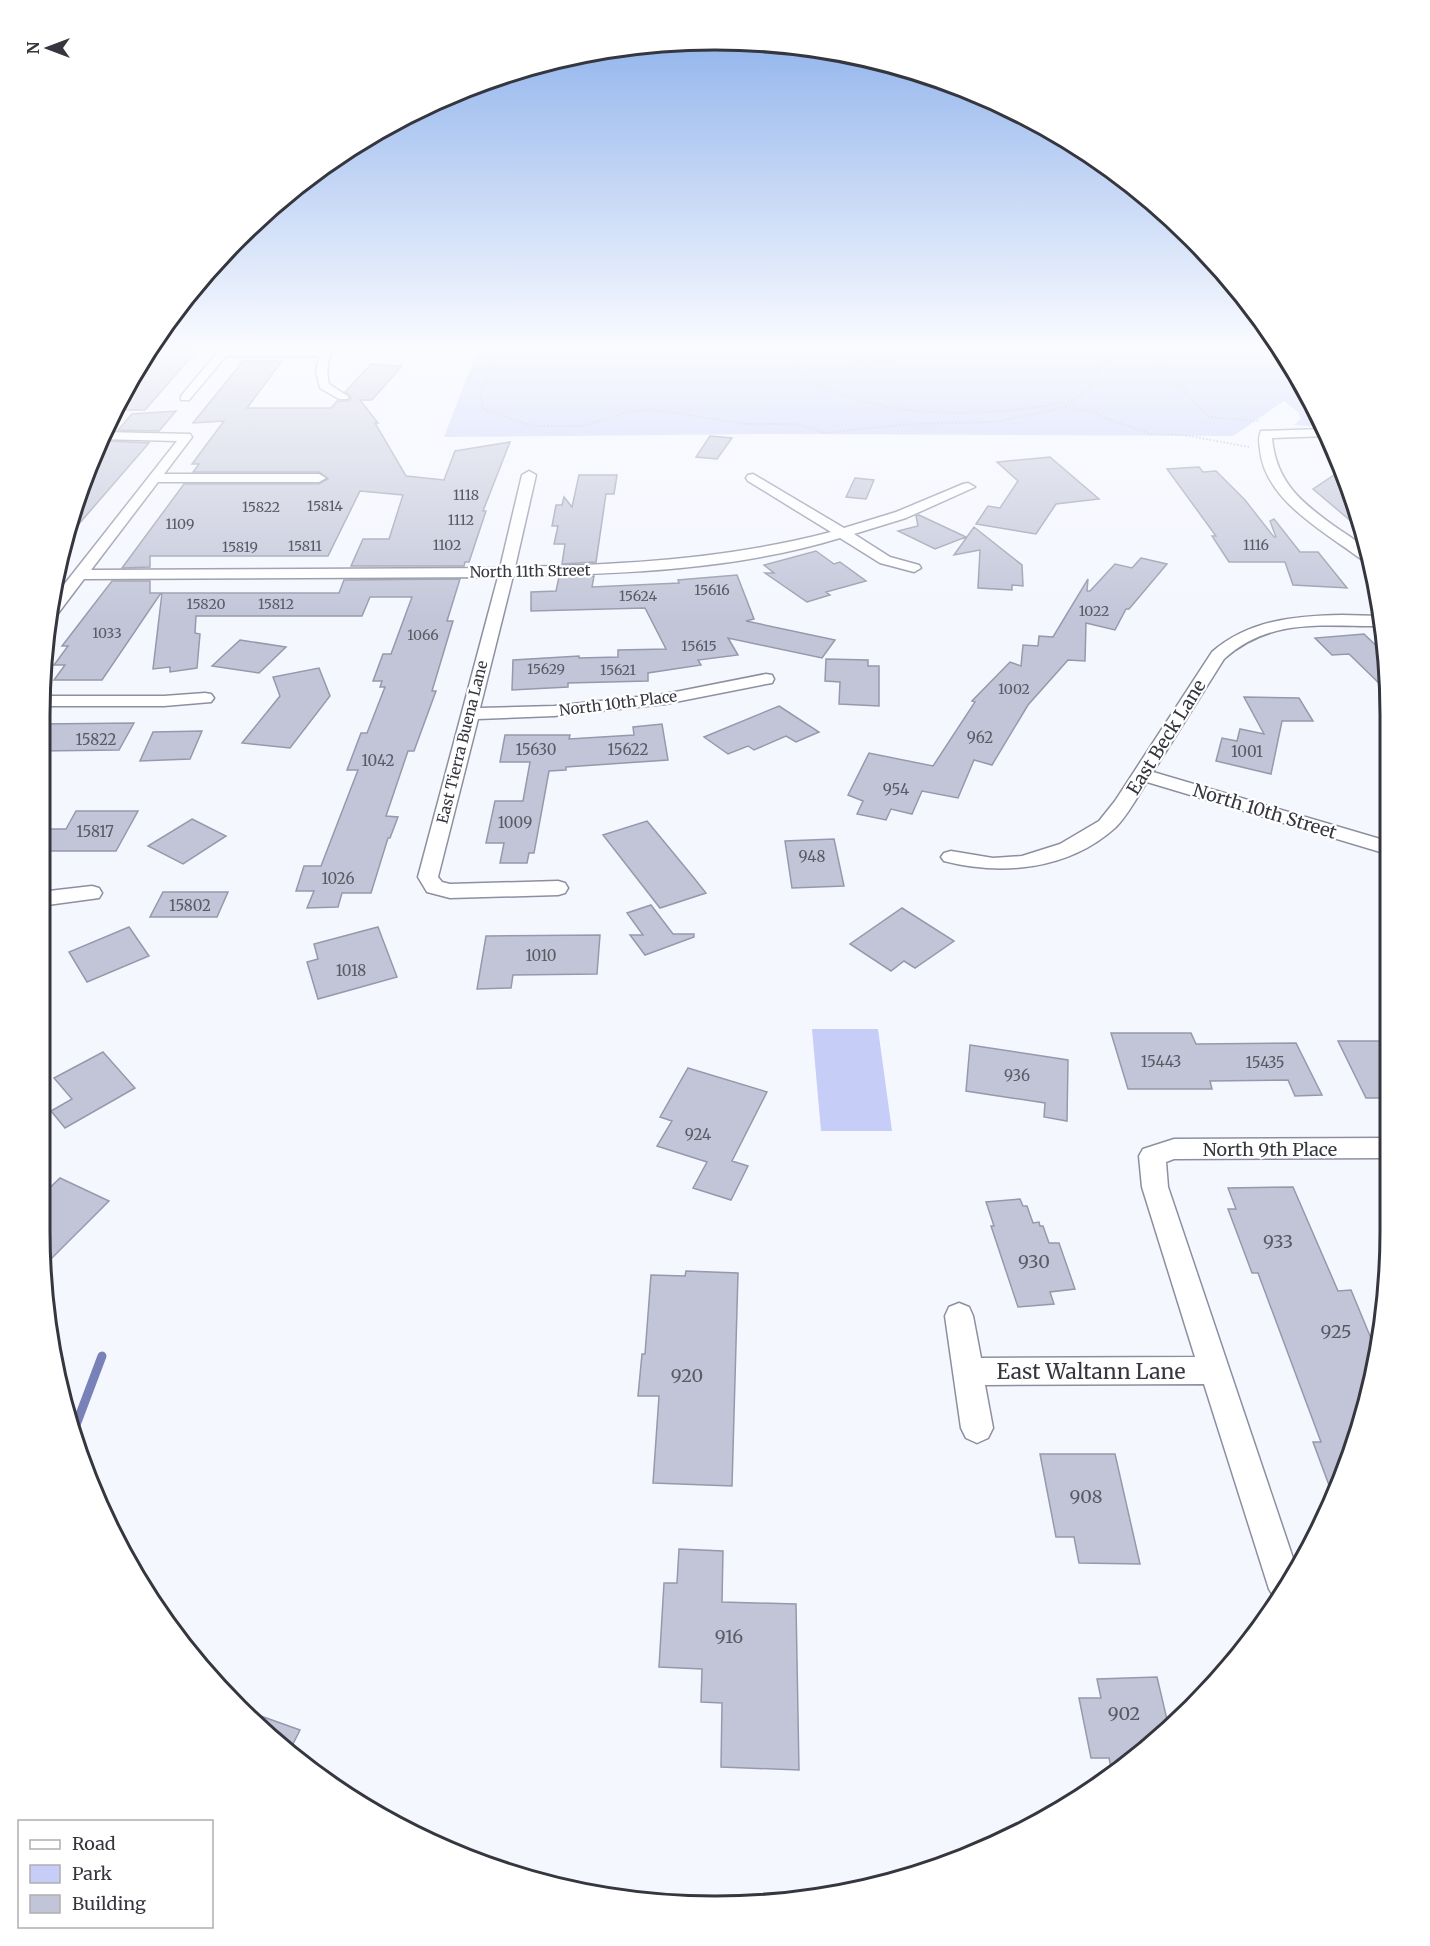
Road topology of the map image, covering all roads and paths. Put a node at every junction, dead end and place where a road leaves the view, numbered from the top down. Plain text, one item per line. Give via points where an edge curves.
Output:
1 (185, 439) edge
2 (1205, 439) edge
3 (1270, 439) edge
4 (1267, 450) junction
5 (529, 475) dead end
6 (154, 478) junction
7 (319, 478) dead end
8 (753, 478) dead end
9 (968, 487) dead end
10 (841, 533) junction
11 (1360, 551) edge
12 (914, 568) dead end
13 (506, 572) junction
14 (80, 574) junction
15 (60, 600) edge
16 (1374, 621) edge
17 (766, 679) dead end
18 (205, 698) dead end
19 (50, 701) edge
20 (469, 714) junction
21 (1143, 774) junction
22 (1380, 846) edge
23 (951, 856) dead end
24 (558, 888) dead end
25 (92, 893) dead end
26 (50, 897) edge
27 (1380, 1149) edge
28 (1152, 1156) joint
29 (959, 1316) dead end
30 (1215, 1370) junction
31 (968, 1372) junction
32 (977, 1428) dead end
33 (1282, 1578) edge

1 - 6 street
2 - 4 path
3 - 4 street
4 - 11 street via 1272,472 1287,495
5 - 13 street, East Tierra Buena Lane
6 - 7 street
6 - 14 street
8 - 10 street
9 - 10 street, North 11th Street via 894,518
10 - 12 street via 885,560
10 - 13 street, North 11th Street via 788,546 680,563
13 - 14 street, North 11th Street
13 - 20 street, East Tierra Buena Lane
14 - 15 street
16 - 21 street, East Beck Lane via 1305,621 1256,630 1239,638 1218,656
17 - 20 street, North 10th Place via 665,699 554,711
18 - 19 street
20 - 24 street, East Tierra Buena Lane via 428,877 434,887 450,891
21 - 22 street, North 10th Street
21 - 23 street, East Beck Lane via 1107,824 1052,855 994,864
25 - 26 street
27 - 28 street, North 9th Place via 1174,1149
28 - 30 street, East Waltann Lane via 1155,1187
29 - 31 street, East Waltann Lane
30 - 31 street, East Waltann Lane
30 - 33 street, East Waltann Lane
31 - 32 street, East Waltann Lane

